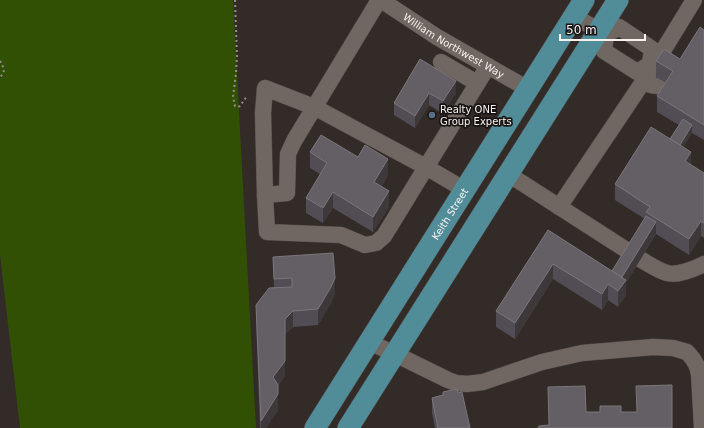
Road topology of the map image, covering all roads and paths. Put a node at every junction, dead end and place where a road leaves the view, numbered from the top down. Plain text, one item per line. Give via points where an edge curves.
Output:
1 (234, 0) edge
2 (380, 0) edge
3 (618, 0) edge
4 (694, 0) edge
5 (579, 8) edge
6 (602, 33) junction
7 (664, 48) junction
8 (0, 61) edge
9 (440, 62) dead end
10 (675, 62) edge
11 (651, 65) junction
12 (488, 66) junction
13 (0, 77) edge
14 (643, 82) junction
15 (665, 82) edge
16 (477, 83) junction
17 (528, 89) junction
18 (247, 96) dead end
19 (314, 107) junction
20 (426, 167) junction
21 (508, 174) junction
22 (465, 190) junction
23 (265, 195) junction
24 (560, 207) junction
25 (704, 264) edge
26 (369, 342) junction
27 (395, 354) junction
28 (345, 380) junction
29 (315, 428) edge
30 (327, 428) edge
31 (348, 428) edge
32 (702, 428) edge

1 - 18 path via 237,56 233,97 235,106 240,106
2 - 12 street, William Northwest Way
2 - 19 street
3 - 6 main road
4 - 7 street
5 - 6 street
5 - 17 main road, Keith Street
6 - 11 street via 619,28 652,49
6 - 11 street via 604,51 637,72
6 - 21 main road
7 - 10 street
7 - 11 street
8 - 13 path via 4,74
9 - 16 street
11 - 14 street
12 - 16 street
12 - 17 street, William Northwest Way
14 - 15 street via 654,87
14 - 24 street
16 - 20 street
17 - 22 main road, Keith Street
19 - 20 street
19 - 23 street via 288,154 286,193
19 - 23 street via 265,88
20 - 22 street
20 - 23 street via 384,236 376,243 365,245 340,235 267,232
21 - 24 street
21 - 27 main road
22 - 26 main road, Keith Street
24 - 25 street via 652,267 676,273
26 - 27 street
26 - 28 main road, Keith Street
27 - 31 main road
27 - 32 street via 448,380 467,384 483,382 542,362 582,353 653,347 673,348 687,352 697,366
28 - 29 main road, Keith Street
28 - 30 main road via 339,408

